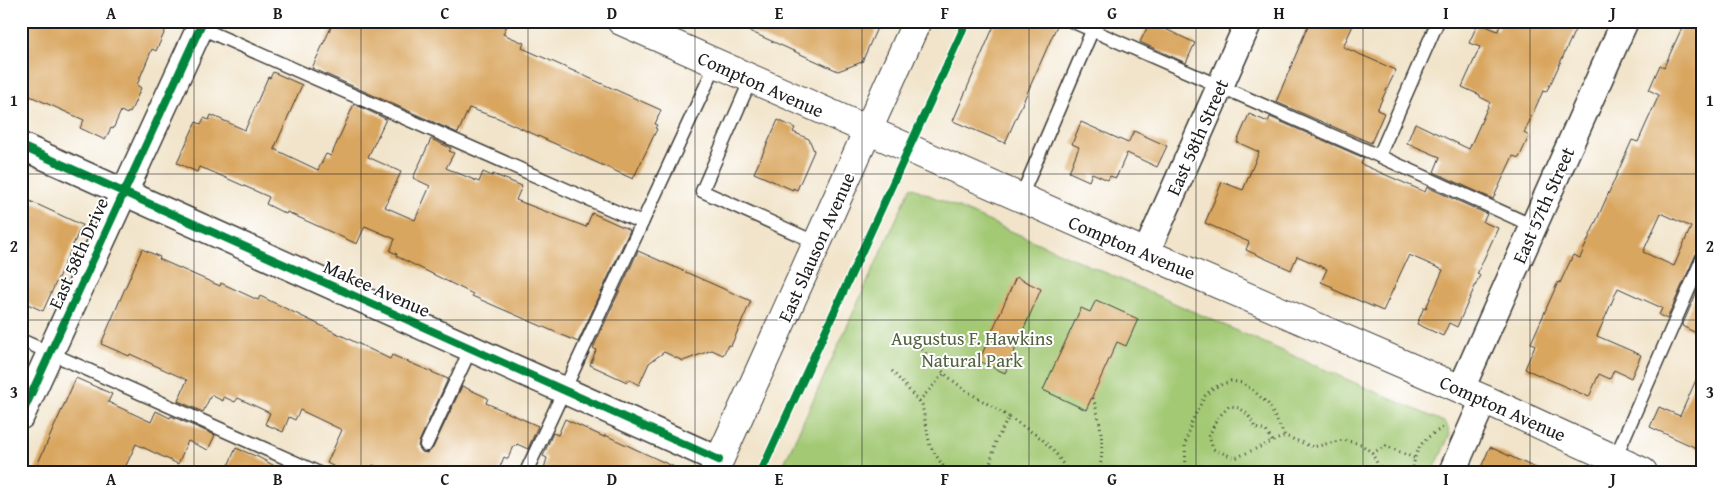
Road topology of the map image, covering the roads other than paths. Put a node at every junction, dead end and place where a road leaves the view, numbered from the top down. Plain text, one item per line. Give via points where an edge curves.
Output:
1 (917, 21) edge
2 (1071, 21) edge
3 (1248, 21) edge
4 (1438, 21) edge
5 (1625, 21) edge
6 (196, 23) edge
7 (630, 23) edge
8 (1092, 31) junction
9 (716, 64) junction
10 (751, 80) junction
11 (1219, 87) junction
12 (868, 132) junction
13 (21, 146) edge
14 (1379, 156) junction
15 (124, 191) junction
16 (1020, 199) junction
17 (642, 223) junction
18 (1532, 226) junction
19 (817, 243) junction
20 (1146, 253) junction
21 (1703, 258) edge
22 (21, 340) edge
23 (471, 348) junction
24 (50, 353) junction
25 (564, 390) junction
26 (1473, 394) junction
27 (21, 416) edge
28 (426, 445) dead end
29 (1612, 465) edge
30 (716, 466) edge
31 (318, 472) edge
32 (526, 472) edge
33 (1452, 472) edge
34 (1643, 472) edge

1 - 12 main road, East Slauson Avenue
2 - 8 lane
3 - 11 street, East 58th Street
4 - 14 lane
5 - 18 street, East 57th Street
6 - 15 street, East 58th Drive
6 - 17 lane
7 - 9 main road, Compton Avenue
8 - 11 lane
8 - 16 lane
9 - 10 main road, Compton Avenue
9 - 17 lane
10 - 12 main road, Compton Avenue
10 - 19 lane via 702,191
11 - 14 lane
11 - 20 street, East 58th Street
12 - 16 main road, Compton Avenue
12 - 19 main road, East Slauson Avenue
13 - 15 street, Makee Avenue
14 - 18 lane
15 - 23 street, Makee Avenue
15 - 24 street, East 58th Drive
16 - 20 main road, Compton Avenue
17 - 25 lane
18 - 26 street, East 57th Street
19 - 30 main road, East Slauson Avenue
20 - 26 main road, Compton Avenue
21 - 29 lane
22 - 24 lane
23 - 25 street, Makee Avenue
23 - 28 lane
24 - 27 street, East 58th Drive
24 - 31 lane
25 - 30 street, Makee Avenue
25 - 32 lane
26 - 29 main road, Compton Avenue
26 - 33 street, East 57th Street
29 - 34 main road, Compton Avenue

